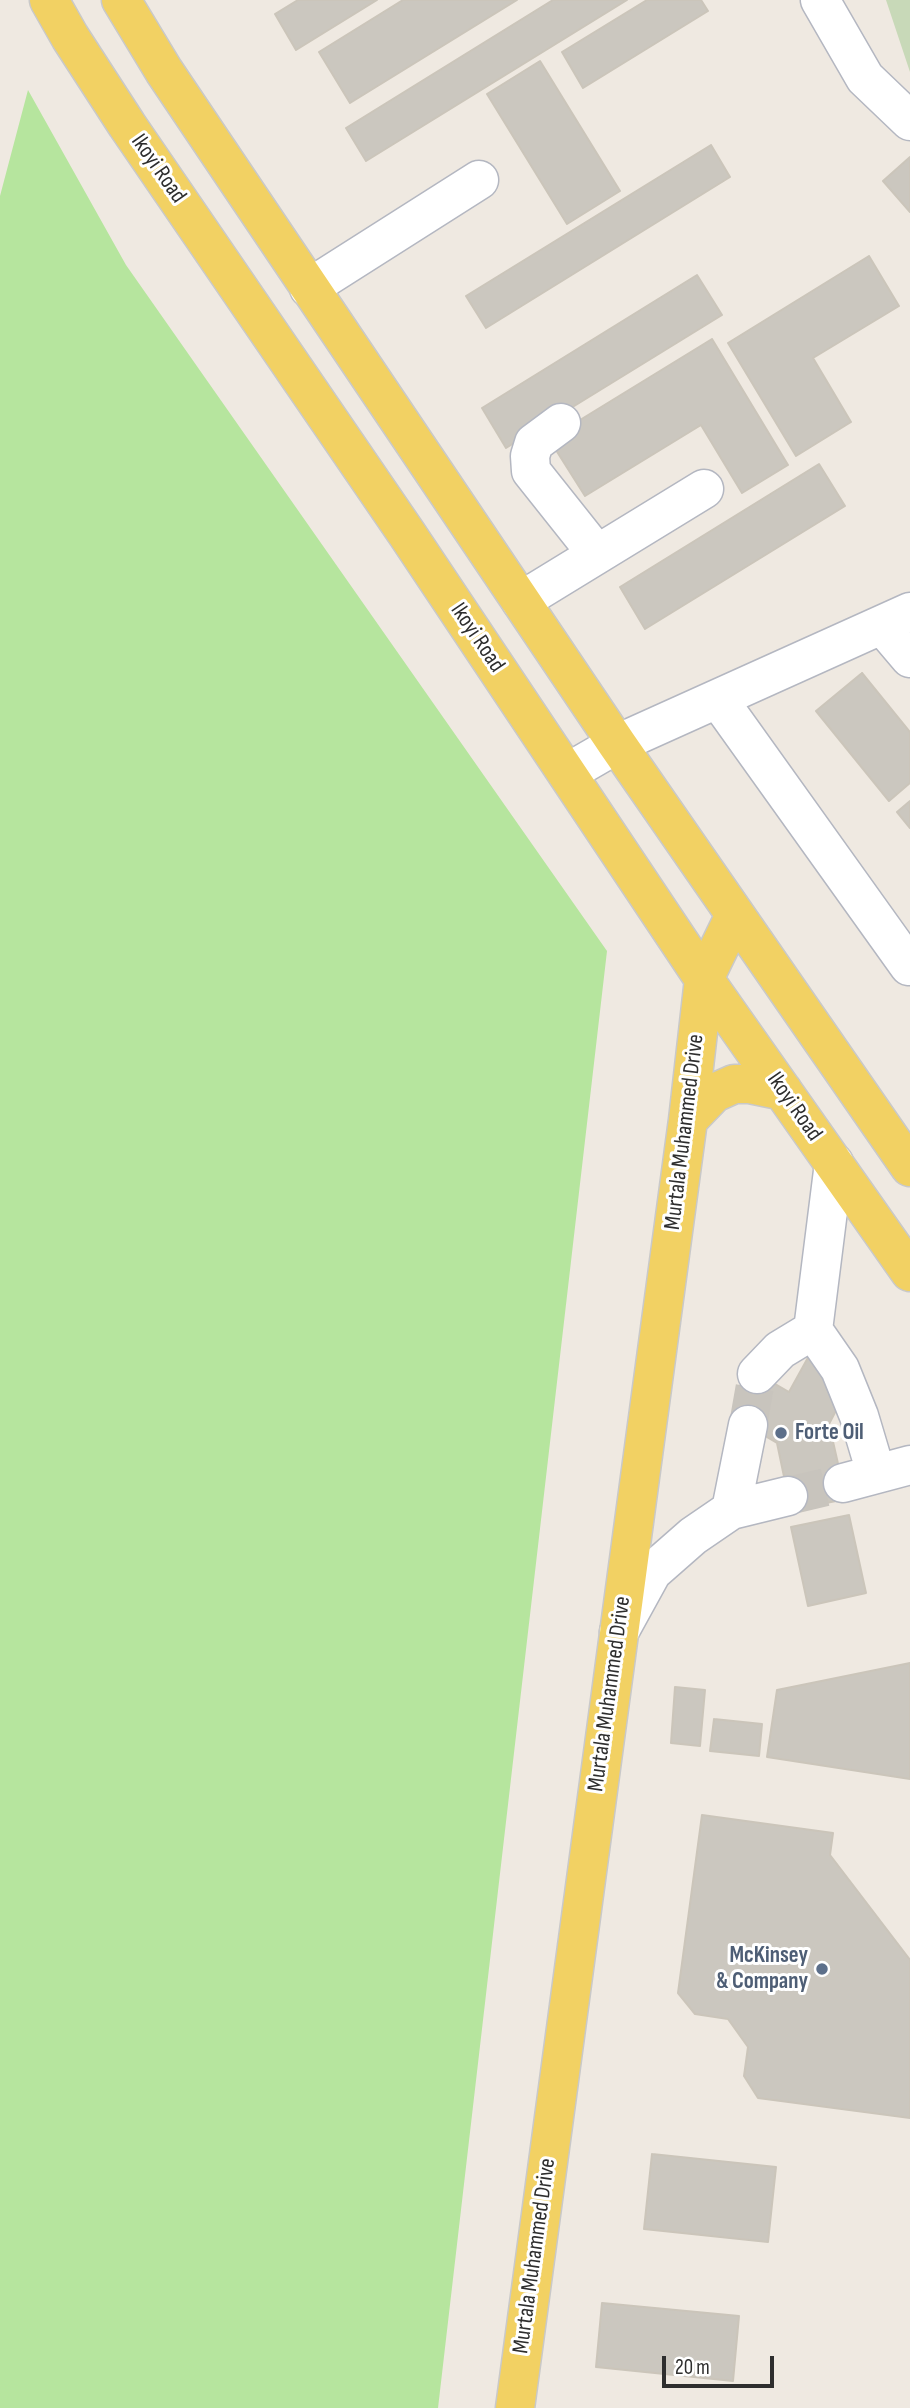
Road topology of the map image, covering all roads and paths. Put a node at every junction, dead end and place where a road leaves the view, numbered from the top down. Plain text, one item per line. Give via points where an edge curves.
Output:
1 (49, 0) edge
2 (820, 0) edge
3 (124, 1) edge
4 (910, 121) edge
5 (479, 180) dead end
6 (309, 288) junction
7 (561, 423) dead end
8 (704, 489) dead end
9 (597, 555) junction
10 (521, 601) junction
11 (896, 619) edge
12 (910, 658) edge
13 (718, 699) junction
14 (617, 744) junction
15 (567, 773) junction
16 (735, 915) junction
17 (909, 966) edge
18 (704, 979) junction
19 (783, 1091) junction
20 (688, 1119) junction
21 (834, 1163) junction
22 (910, 1167) edge
23 (910, 1272) edge
24 (813, 1330) junction
25 (757, 1374) tunnel mouth
26 (748, 1425) tunnel mouth
27 (876, 1474) edge
28 (788, 1496) tunnel mouth
29 (731, 1510) junction
30 (618, 1634) junction
31 (514, 2408) edge

1 - 15 main road, Ikoyi Road via 127,125
2 - 4 street via 865,78
3 - 6 main road via 164,71
5 - 6 street
6 - 10 main road
7 - 9 street via 534,443 531,471
8 - 9 street
9 - 10 street
10 - 14 main road
11 - 12 street
11 - 13 street
13 - 14 street
13 - 17 street
14 - 15 street
14 - 16 main road
15 - 18 main road, Ikoyi Road
16 - 18 main road, Murtala Muhammed Drive
16 - 22 main road
18 - 19 main road, Ikoyi Road
18 - 20 main road, Murtala Muhammed Drive
19 - 20 main road via 734,1084 714,1093
19 - 21 main road, Ikoyi Road
20 - 30 main road, Murtala Muhammed Drive
21 - 23 main road, Ikoyi Road
21 - 24 street
24 - 25 street via 780,1350
24 - 27 street via 840,1369
26 - 29 street
28 - 29 street
29 - 30 street via 652,1572
30 - 31 main road, Murtala Muhammed Drive

